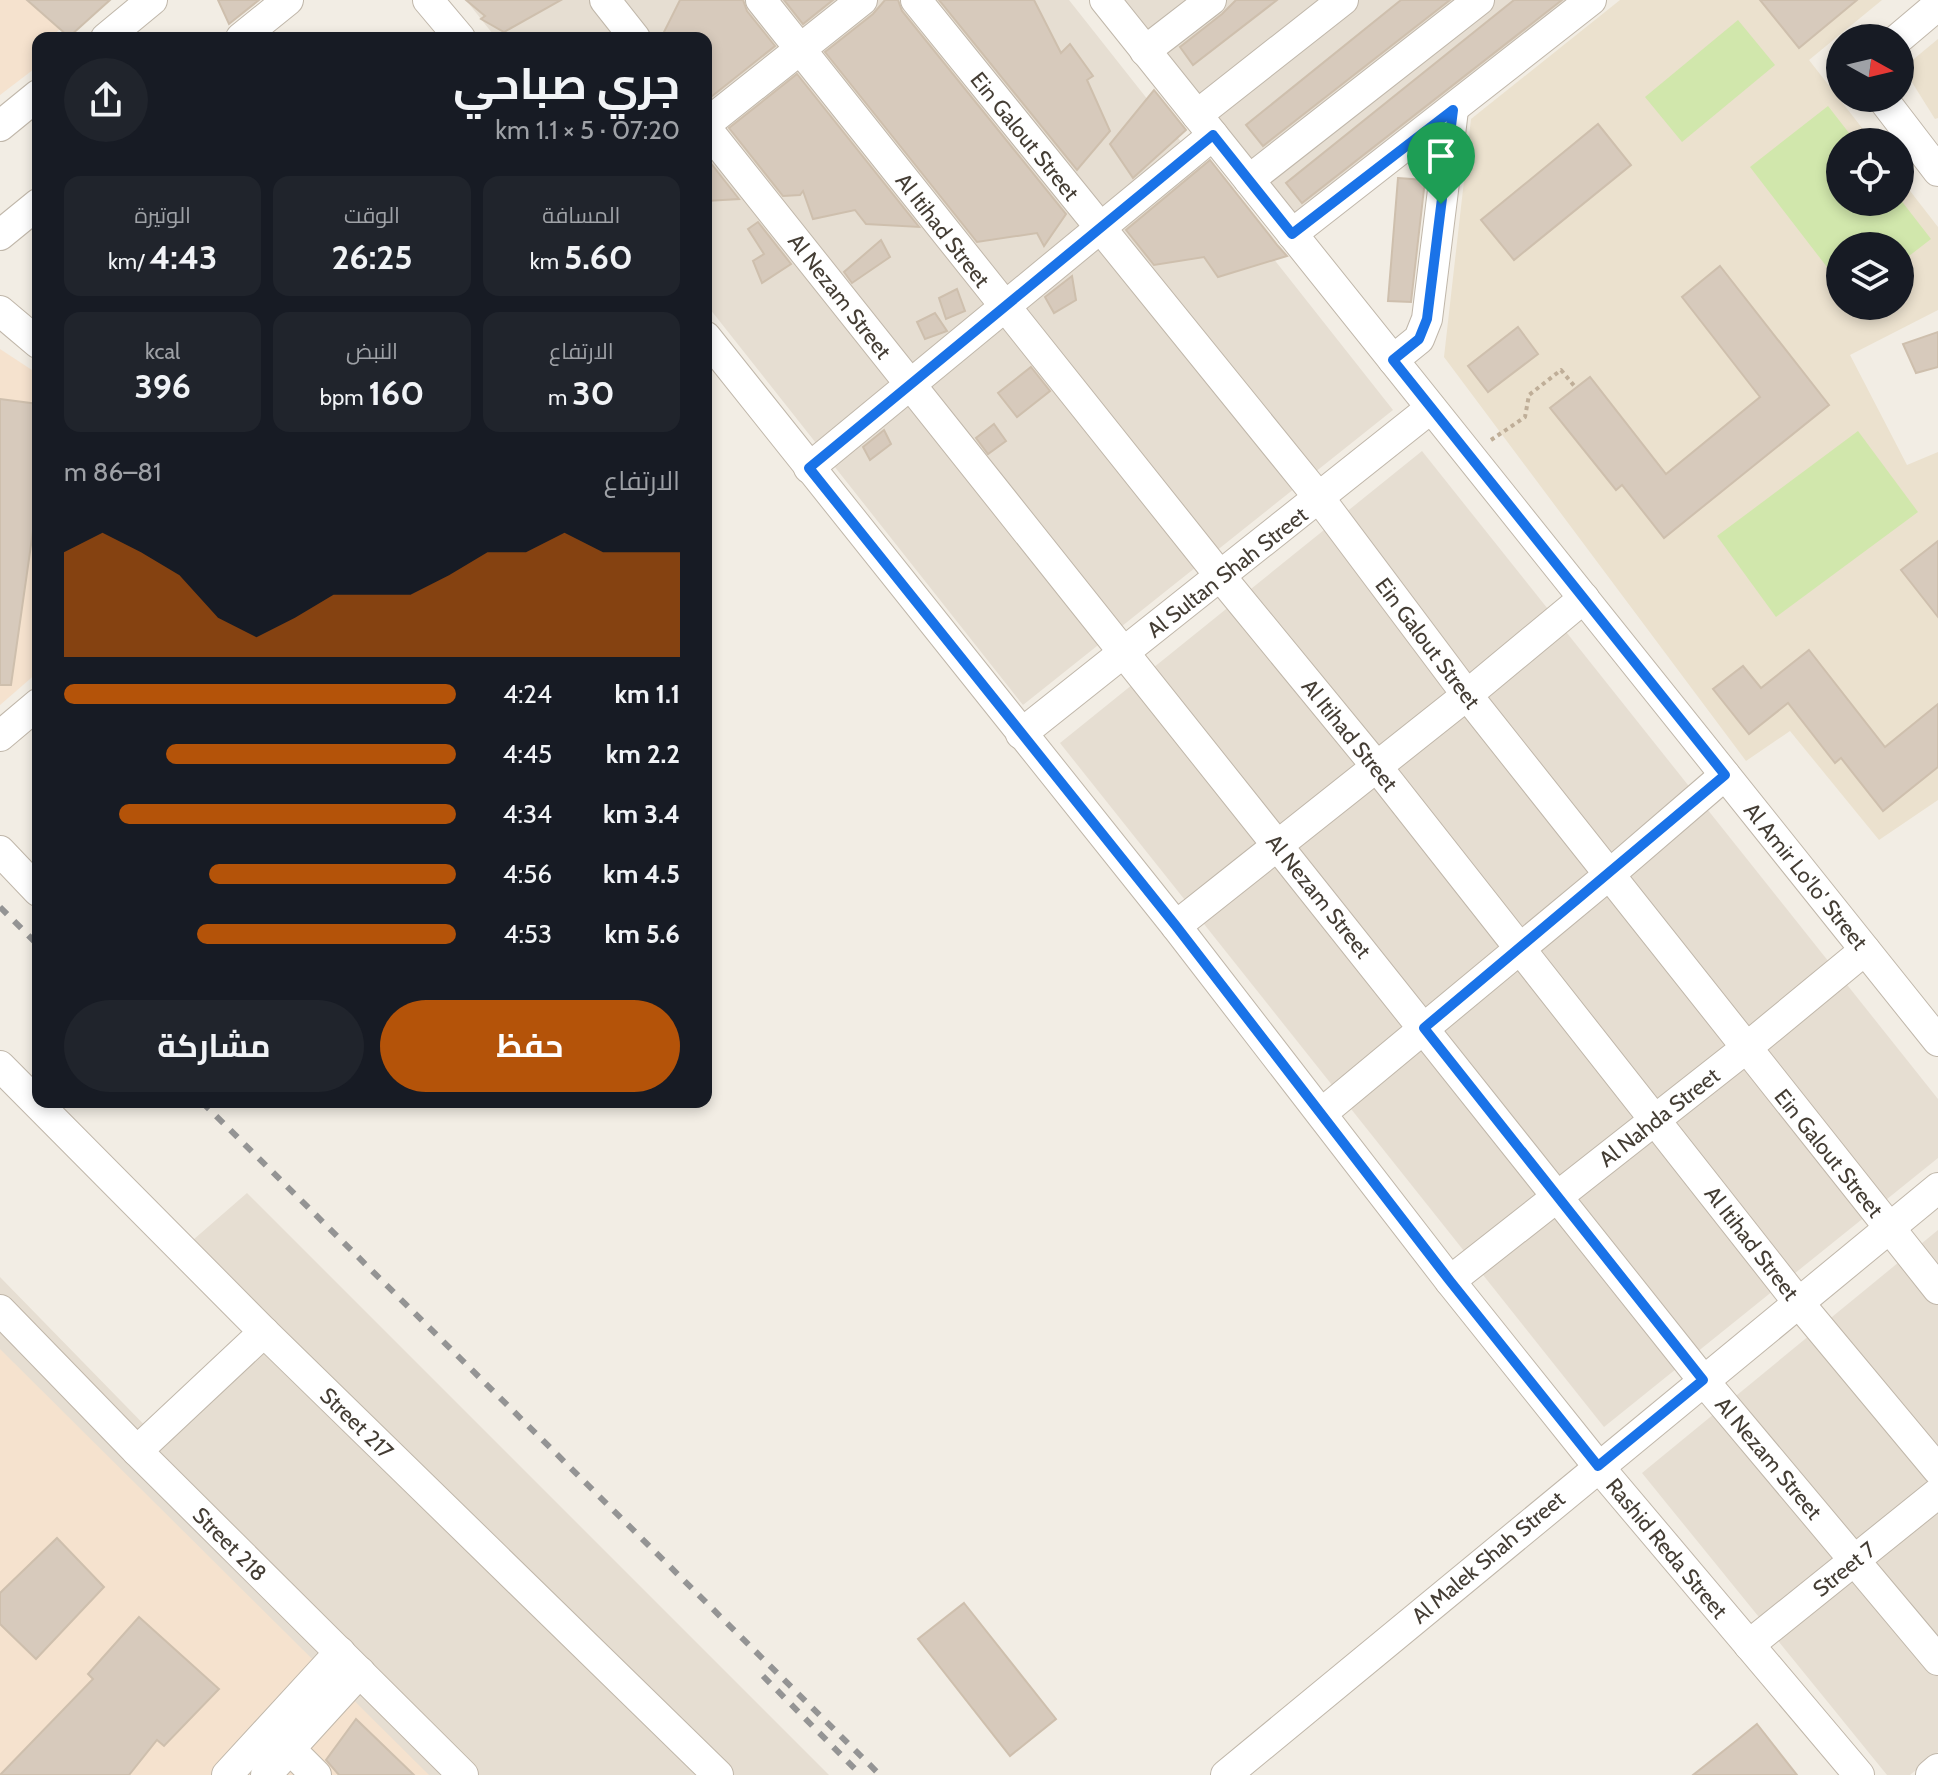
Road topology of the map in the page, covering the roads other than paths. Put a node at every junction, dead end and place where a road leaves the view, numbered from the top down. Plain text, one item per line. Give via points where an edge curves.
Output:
1 (152, 0) edge
2 (288, 0) edge
3 (297, 0) edge
4 (428, 0) edge
5 (605, 0) edge
6 (761, 0) edge
7 (862, 0) edge
8 (916, 0) edge
9 (1211, 0) edge
10 (1343, 0) edge
11 (1479, 0) edge
12 (1591, 0) edge
13 (1107, 1) edge
14 (1938, 5) edge
15 (1914, 25) edge
16 (113, 32) edge
17 (248, 32) edge
18 (278, 32) edge
19 (455, 32) edge
20 (630, 32) edge
21 (800, 49) junction
22 (1145, 51) junction
23 (32, 100) edge
24 (1453, 110) junction
25 (1893, 112) edge
26 (712, 121) edge
27 (1205, 125) junction
28 (0, 126) edge
29 (712, 134) edge
30 (1938, 171) edge
31 (1249, 180) junction
32 (32, 209) edge
33 (1100, 230) junction
34 (1292, 234) junction
35 (0, 235) edge
36 (1005, 308) junction
37 (0, 311) edge
38 (32, 338) edge
39 (712, 345) edge
40 (1393, 360) junction
41 (910, 385) junction
42 (1431, 408) junction
43 (809, 468) junction
44 (1320, 499) junction
45 (1221, 577) junction
46 (1584, 598) junction
47 (1125, 653) junction
48 (1467, 695) junction
49 (32, 709) edge
50 (1021, 734) junction
51 (0, 736) edge
52 (1377, 767) junction
53 (1725, 775) junction
54 (1279, 845) junction
55 (0, 851) edge
56 (1610, 874) junction
57 (32, 885) edge
58 (1176, 926) junction
59 (1519, 949) junction
60 (1865, 950) junction
61 (1424, 1028) junction
62 (1938, 1041) edge
63 (1745, 1049) junction
64 (0, 1066) edge
65 (32, 1098) edge
66 (42, 1108) edge
67 (1322, 1113) junction
68 (1655, 1120) junction
69 (1938, 1188) edge
70 (1558, 1196) junction
71 (1889, 1228) junction
72 (1450, 1281) junction
73 (1938, 1289) edge
74 (1798, 1302) junction
75 (0, 1310) edge
76 (264, 1332) junction
77 (1703, 1380) junction
78 (137, 1451) junction
79 (1598, 1466) junction
80 (1938, 1470) edge
81 (1938, 1493) edge
82 (1855, 1560) junction
83 (1749, 1645) junction
84 (1938, 1660) edge
85 (350, 1662) junction
86 (290, 1749) junction
87 (1938, 1769) edge
88 (227, 1775) edge
89 (266, 1775) edge
90 (316, 1775) edge
91 (463, 1775) edge
92 (718, 1775) edge
93 (1226, 1775) edge
94 (1859, 1775) edge
95 (1931, 1775) edge

1 - 16 street
2 - 17 street
3 - 18 street
4 - 19 street
5 - 20 street
6 - 21 street, Al Itihad Street
7 - 21 street
8 - 33 street, Ein Galout Street
9 - 22 street
10 - 27 street
11 - 31 street
12 - 24 street
13 - 22 street, Al Amir Lo'lo' Street
14 - 15 street
21 - 26 street
21 - 36 street, Al Itihad Street
22 - 27 street, Al Amir Lo'lo' Street
23 - 28 street
24 - 34 street
24 - 40 street via 1427,319 1419,339
25 - 30 street
27 - 31 street, Al Amir Lo'lo' Street
27 - 33 street
29 - 41 street, Al Nezam Street
31 - 34 street, Al Amir Lo'lo' Street
32 - 35 street
33 - 36 street
33 - 44 street, Ein Galout Street
34 - 40 street, Al Amir Lo'lo' Street
36 - 41 street
36 - 45 street, Al Itihad Street
37 - 38 street
39 - 43 street, Rashid Reda Street
40 - 42 street, Al Amir Lo'lo' Street
41 - 43 street
41 - 47 street, Al Nezam Street
42 - 44 street, Al Sultan Shah Street
42 - 46 street, Al Amir Lo'lo' Street
43 - 50 street, Rashid Reda Street
44 - 45 street, Al Sultan Shah Street
44 - 48 street, Ein Galout Street
45 - 47 street, Al Sultan Shah Street
45 - 52 street, Al Itihad Street
46 - 48 street
46 - 53 street, Al Amir Lo'lo' Street
47 - 50 street, Al Sultan Shah Street
47 - 54 street, Al Nezam Street
48 - 52 street
48 - 56 street, Ein Galout Street
49 - 51 street
50 - 58 street, Rashid Reda Street
52 - 54 street
52 - 59 street, Al Itihad Street
53 - 56 street
53 - 60 street, Al Amir Lo'lo' Street
54 - 58 street
54 - 61 street, Al Nezam Street
55 - 57 street
56 - 59 street
56 - 63 street, Ein Galout Street
58 - 67 street, Rashid Reda Street
59 - 61 street
59 - 68 street, Al Itihad Street
60 - 62 street, Al Amir Lo'lo' Street
60 - 63 street, Al Nahda Street
61 - 67 street
61 - 70 street, Al Nezam Street
63 - 68 street, Al Nahda Street
63 - 71 street, Ein Galout Street
64 - 65 street, Street 217
66 - 76 street, Street 217
67 - 72 street, Rashid Reda Street
68 - 70 street, Al Nahda Street
68 - 74 street, Al Itihad Street
69 - 71 street, Al Malek Shah Street
70 - 72 street, Al Nahda Street
70 - 77 street, Al Nezam Street
71 - 73 street, Ein Galout Street
71 - 74 street, Al Malek Shah Street
72 - 79 street, Rashid Reda Street
74 - 77 street, Al Malek Shah Street
74 - 80 street, Al Itihad Street
75 - 78 street, Street 218
76 - 78 street
76 - 92 street, Street 217
77 - 79 street, Al Malek Shah Street
77 - 82 street, Al Nezam Street
78 - 85 street, Street 218
79 - 83 street, Rashid Reda Street
79 - 93 street, Al Malek Shah Street
81 - 82 street, Street 7
82 - 83 street, Street 7
82 - 84 street, Al Nezam Street
83 - 94 street, Rashid Reda Street
85 - 86 street
85 - 88 street
85 - 91 street, Street 218
86 - 89 street
86 - 90 street
87 - 95 street

